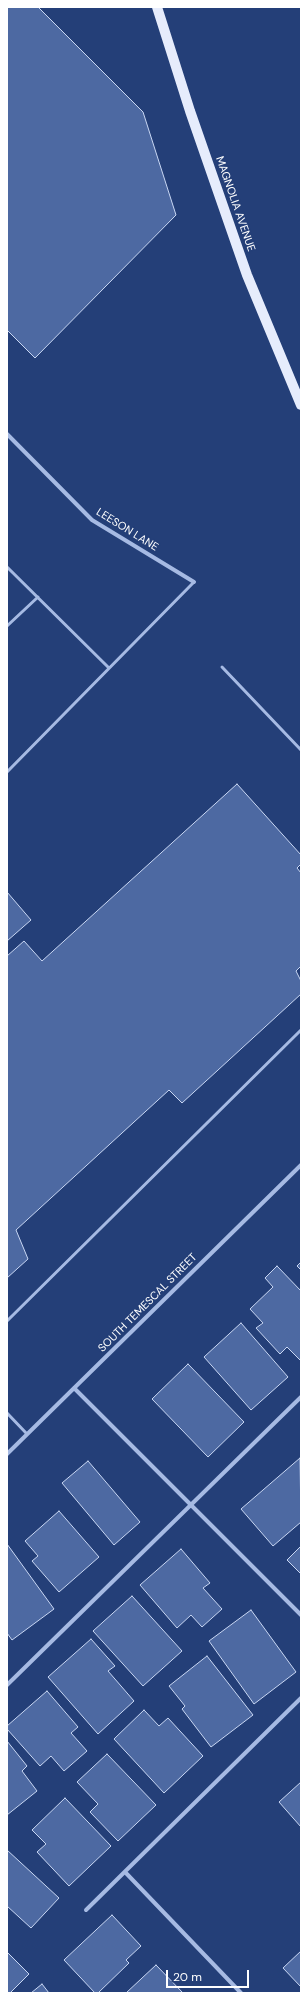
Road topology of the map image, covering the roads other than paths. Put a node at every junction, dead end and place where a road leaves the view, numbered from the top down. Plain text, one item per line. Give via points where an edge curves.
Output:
1 (157, 7) edge
2 (301, 405) edge
3 (7, 434) edge
4 (7, 567) edge
5 (194, 582) joint
6 (38, 597) junction
7 (7, 626) edge
8 (222, 667) dead end
9 (109, 668) junction
10 (301, 750) edge
11 (7, 772) edge
12 (301, 1030) edge
13 (301, 1165) edge
14 (7, 1321) edge
15 (74, 1388) junction
16 (301, 1397) edge
17 (7, 1413) edge
18 (28, 1434) junction
19 (7, 1454) edge
20 (191, 1505) junction
21 (301, 1615) edge
22 (7, 1685) edge
23 (301, 1698) edge
24 (125, 1872) junction
25 (86, 1910) dead end
26 (241, 1993) edge

1 - 2 main road, MAGNOLIA AVENUE via 247,275
3 - 5 street, LEESON LANE via 92,520
4 - 6 lane
5 - 9 lane
6 - 7 lane
6 - 9 lane
8 - 10 lane
9 - 11 lane
12 - 14 lane
13 - 15 street, SOUTH TEMESCAL STREET
15 - 18 street, SOUTH TEMESCAL STREET
15 - 20 street
16 - 20 street
17 - 18 lane
18 - 19 street, SOUTH TEMESCAL STREET
20 - 21 street
20 - 22 street
23 - 24 street
24 - 25 street
24 - 26 street

